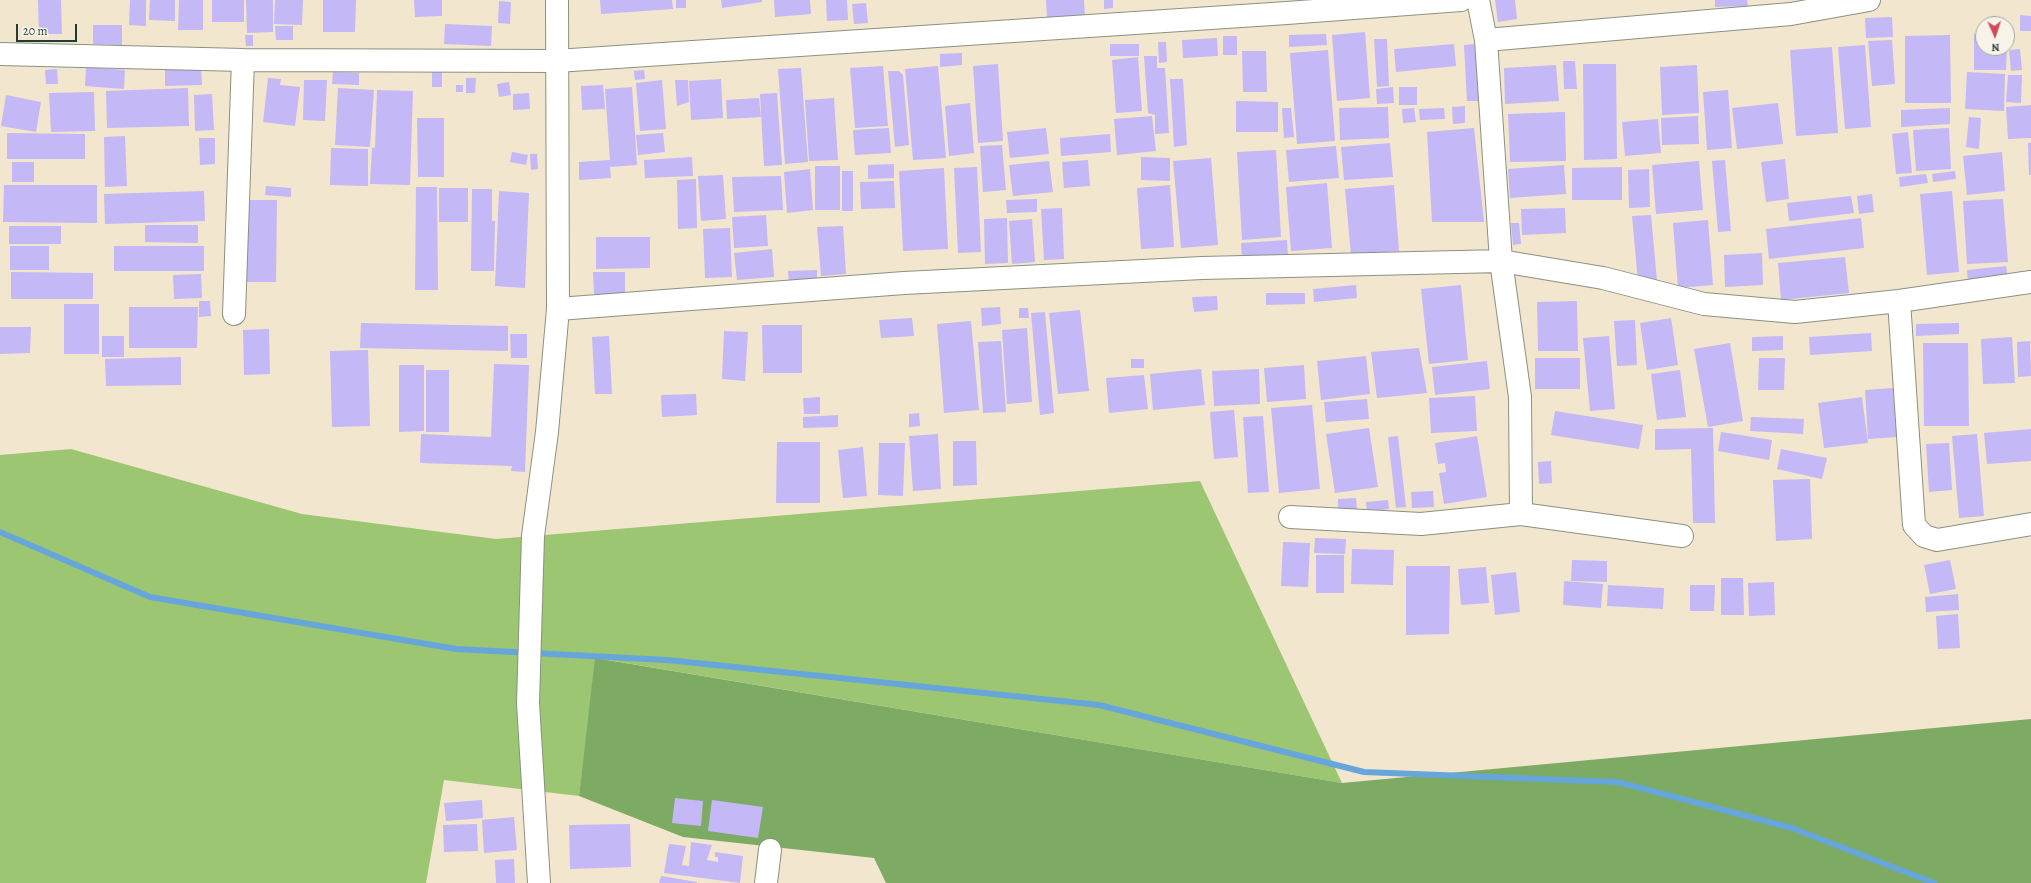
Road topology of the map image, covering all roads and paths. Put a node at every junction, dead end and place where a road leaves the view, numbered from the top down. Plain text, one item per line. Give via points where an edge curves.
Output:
1 (557, 0) edge
2 (1461, 0) edge
3 (1478, 0) edge
4 (1869, 0) edge
5 (1486, 40) junction
6 (0, 54) edge
7 (243, 60) junction
8 (556, 61) junction
9 (1501, 261) junction
10 (2031, 282) edge
11 (1898, 301) junction
12 (558, 309) junction
13 (234, 314) dead end
14 (1521, 514) junction
15 (1290, 517) dead end
16 (2031, 524) edge
17 (1682, 536) dead end
18 (770, 850) dead end
19 (539, 883) edge
20 (766, 883) edge

1 - 8 street
2 - 8 street
3 - 5 street
4 - 5 street via 1791,14
5 - 9 street
6 - 7 street
7 - 8 street
7 - 13 street
8 - 12 street
9 - 11 street via 1603,278 1704,304 1795,312
9 - 12 street via 1202,268 904,283
9 - 14 street via 1520,397
10 - 11 street
11 - 16 street via 1914,525 1924,536 1937,540
12 - 19 street via 547,432 533,536 528,703
14 - 15 street via 1420,524
14 - 17 street
18 - 20 street

